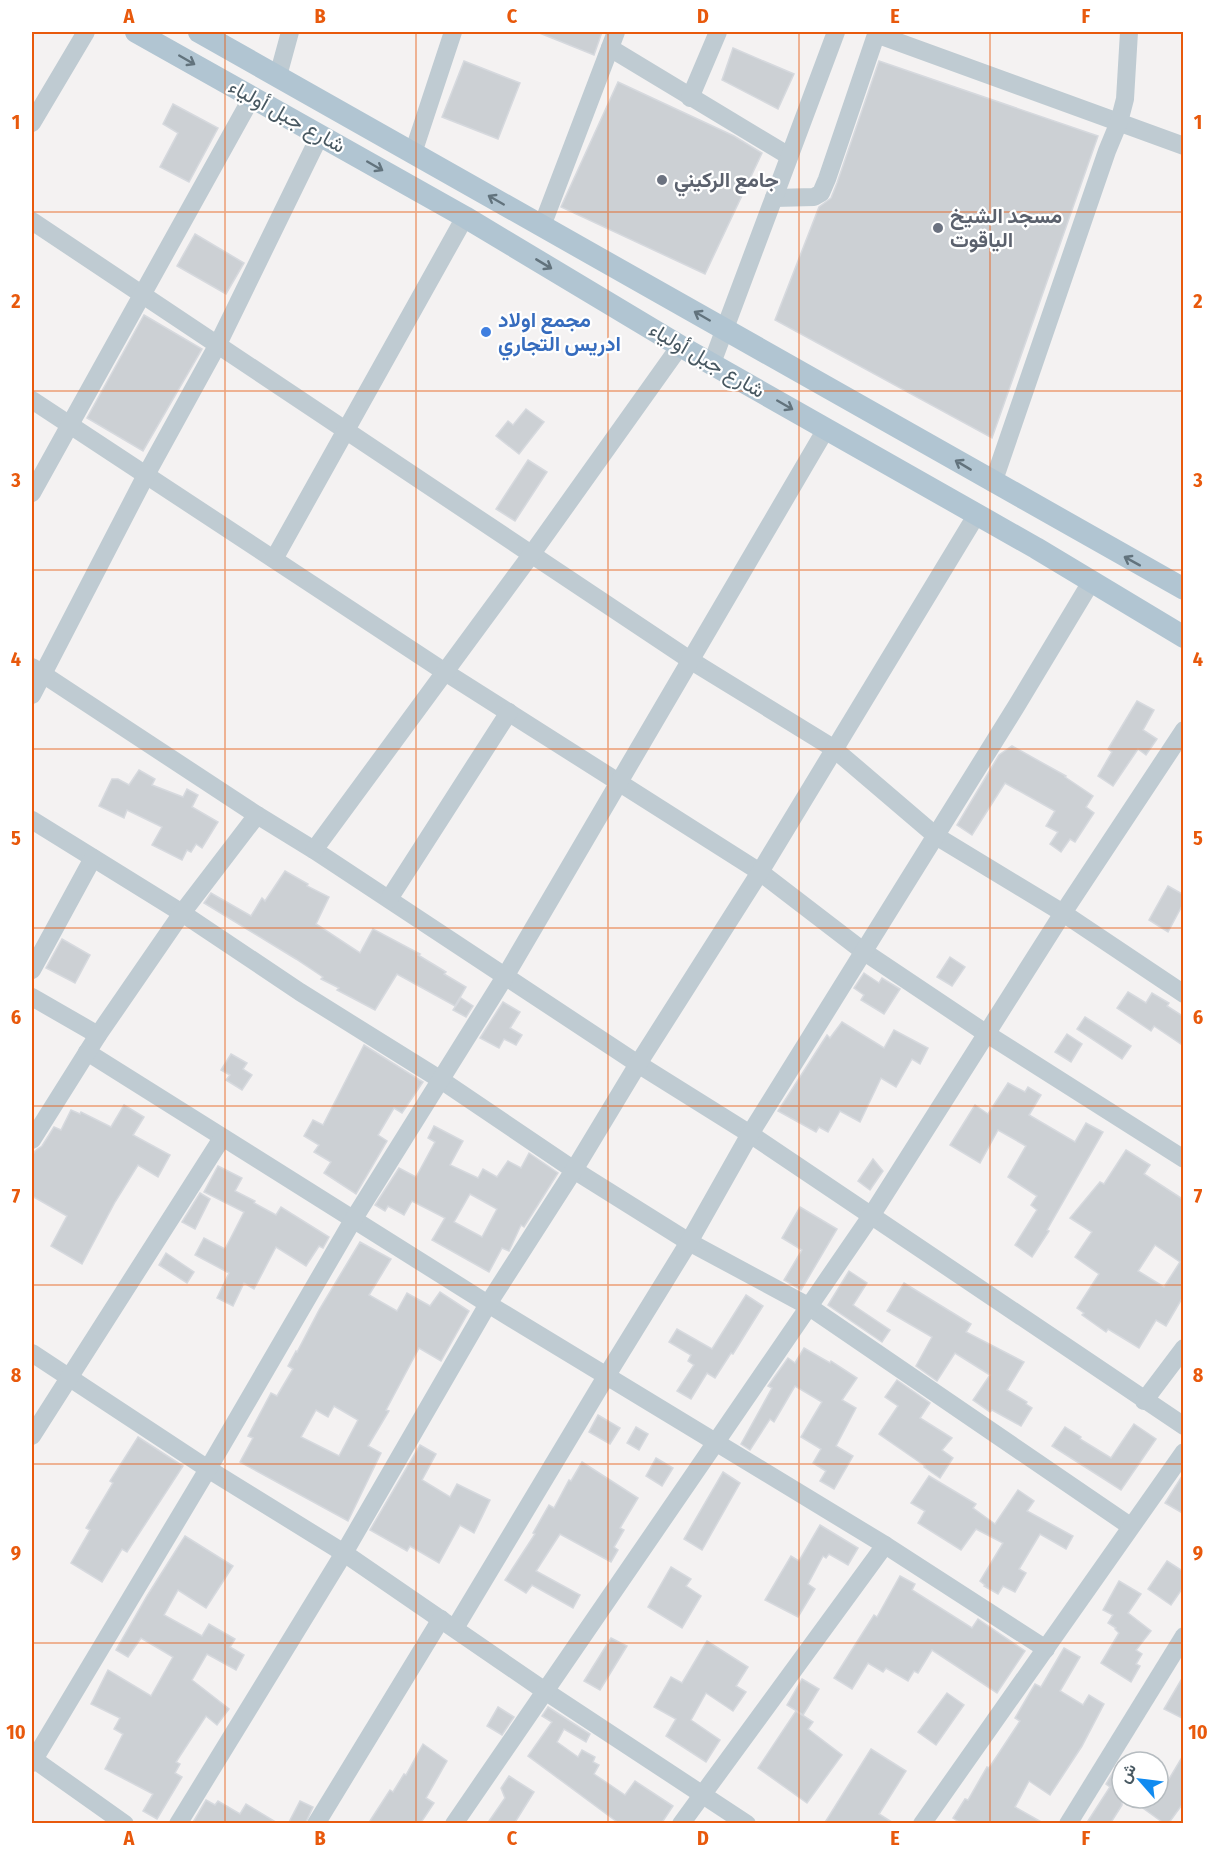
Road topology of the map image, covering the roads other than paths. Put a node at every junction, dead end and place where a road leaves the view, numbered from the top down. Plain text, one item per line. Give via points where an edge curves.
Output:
1 (86, 32) edge
2 (136, 32) edge
3 (198, 32) edge
4 (290, 32) edge
5 (453, 32) edge
6 (718, 32) edge
7 (836, 32) edge
8 (1129, 32) edge
9 (876, 33) edge
10 (613, 40) edge
11 (278, 76) junction
12 (252, 97) junction
13 (690, 98) junction
14 (1119, 122) junction
15 (32, 123) edge
16 (320, 135) junction
17 (1184, 146) edge
18 (412, 153) junction
19 (789, 156) junction
20 (774, 198) junction
21 (465, 217) junction
22 (32, 221) edge
23 (542, 226) junction
24 (140, 295) junction
25 (725, 330) junction
26 (218, 344) junction
27 (680, 346) junction
28 (712, 363) junction
29 (32, 400) edge
30 (69, 424) junction
31 (826, 429) junction
32 (345, 430) junction
33 (146, 475) junction
34 (993, 483) junction
35 (32, 493) edge
36 (977, 514) junction
37 (531, 555) junction
38 (274, 559) junction
39 (1091, 582) junction
40 (1184, 589) edge
41 (1184, 637) edge
42 (690, 660) junction
43 (37, 671) edge
44 (445, 672) junction
45 (32, 695) edge
46 (509, 712) junction
47 (1184, 730) edge
48 (833, 748) junction
49 (620, 783) junction
50 (257, 815) junction
51 (32, 820) edge
52 (936, 836) junction
53 (314, 850) junction
54 (93, 858) junction
55 (760, 872) junction
56 (389, 899) junction
57 (1063, 912) junction
58 (182, 913) junction
59 (863, 951) junction
60 (32, 970) edge
61 (506, 975) junction
62 (1184, 994) edge
63 (32, 997) edge
64 (987, 1034) junction
65 (98, 1035) junction
66 (87, 1052) junction
67 (638, 1064) junction
68 (441, 1080) junction
69 (750, 1134) junction
70 (222, 1138) junction
71 (32, 1140) edge
72 (1184, 1159) edge
73 (574, 1170) junction
74 (871, 1216) junction
75 (354, 1220) junction
76 (689, 1242) junction
77 (488, 1304) junction
78 (808, 1306) junction
79 (1184, 1348) edge
80 (32, 1353) edge
81 (606, 1375) junction
82 (70, 1377) junction
83 (1144, 1401) junction
84 (1184, 1426) edge
85 (32, 1436) edge
86 (716, 1442) junction
87 (1184, 1452) edge
88 (208, 1469) junction
89 (1130, 1526) junction
90 (885, 1545) junction
91 (344, 1552) junction
92 (448, 1624) junction
93 (1184, 1636) edge
94 (1046, 1649) junction
95 (545, 1691) junction
96 (32, 1760) edge
97 (702, 1795) junction
98 (125, 1824) edge
99 (178, 1824) edge
100 (316, 1824) edge
101 (454, 1824) edge
102 (681, 1824) edge
103 (747, 1824) edge
104 (922, 1824) edge
105 (1068, 1824) edge

1 - 15 street
2 -> 12 main road, شارع جبل أولياء
3 - 11 main road, شارع جبل أولياء
4 - 11 street
5 - 18 street
6 - 13 street
7 - 19 street
8 - 14 street via 1125,99
9 - 14 street
9 - 20 street via 821,194
10 - 13 street
10 - 23 street
11 - 18 main road, شارع جبل أولياء
12 - 16 main road, شارع جبل أولياء
12 - 24 street
13 - 19 street
14 - 17 street
14 - 34 street
16 -> 21 main road, شارع جبل أولياء
16 - 26 street
23 -> 18 main road, شارع جبل أولياء
19 - 20 street
20 - 25 street
21 -> 27 main road, شارع جبل أولياء
21 - 32 street
22 - 24 street
25 -> 23 main road, شارع جبل أولياء
24 - 26 street
24 - 30 street
25 - 28 street
34 -> 25 main road, شارع جبل أولياء
26 - 32 street
26 - 33 street
27 - 28 main road, شارع جبل أولياء
27 - 37 street
28 -> 31 main road, شارع جبل أولياء
29 - 30 street
30 - 33 street
30 - 35 street
31 - 36 main road, شارع جبل أولياء
31 - 42 street
32 - 37 street
32 - 38 street
33 - 38 street
33 - 43 street
40 -> 34 main road, شارع جبل أولياء
36 - 39 main road, شارع جبل أولياء
36 - 48 street
37 - 42 street
37 - 44 street
38 - 44 street
39 - 41 main road, شارع جبل أولياء
39 - 52 street
42 - 48 street
42 - 49 street
43 - 45 street
43 - 50 street
44 - 46 street
44 - 53 street
46 - 49 street
46 - 56 street
47 - 57 street
48 - 52 street
48 - 55 street
49 - 55 street
49 - 61 street
50 - 53 street
50 - 58 street
51 - 54 street
52 - 57 street
52 - 59 street
53 - 56 street
54 - 58 street
54 - 60 street
55 - 59 street
55 - 67 street
56 - 61 street
57 - 62 street
57 - 64 street
58 - 65 street
58 - 68 street
59 - 64 street
59 - 69 street
61 - 67 street
61 - 68 street
63 - 65 street
64 - 72 street
64 - 74 street
65 - 66 street
66 - 70 street
66 - 71 street
67 - 69 street
67 - 73 street
68 - 73 street
68 - 75 street
69 - 74 street
69 - 76 street
70 - 75 street
70 - 82 street
73 - 76 street
73 - 77 street
74 - 78 street
74 - 83 street
75 - 77 street
75 - 88 street
76 - 78 street
76 - 81 street
77 - 81 street
77 - 91 street
78 - 86 street
78 - 89 street
79 - 83 street
80 - 82 street
81 - 86 street
81 - 92 street
82 - 85 street
82 - 88 street
83 - 84 street
86 - 90 street
86 - 95 street
87 - 89 street
88 - 91 street
88 - 96 street
89 - 94 street
90 - 94 street
90 - 97 street
91 - 92 street
91 - 99 street
92 - 95 street
92 - 100 street
93 - 105 street
94 - 104 street
95 - 97 street
95 - 101 street
96 - 98 street
97 - 102 street
97 - 103 street

